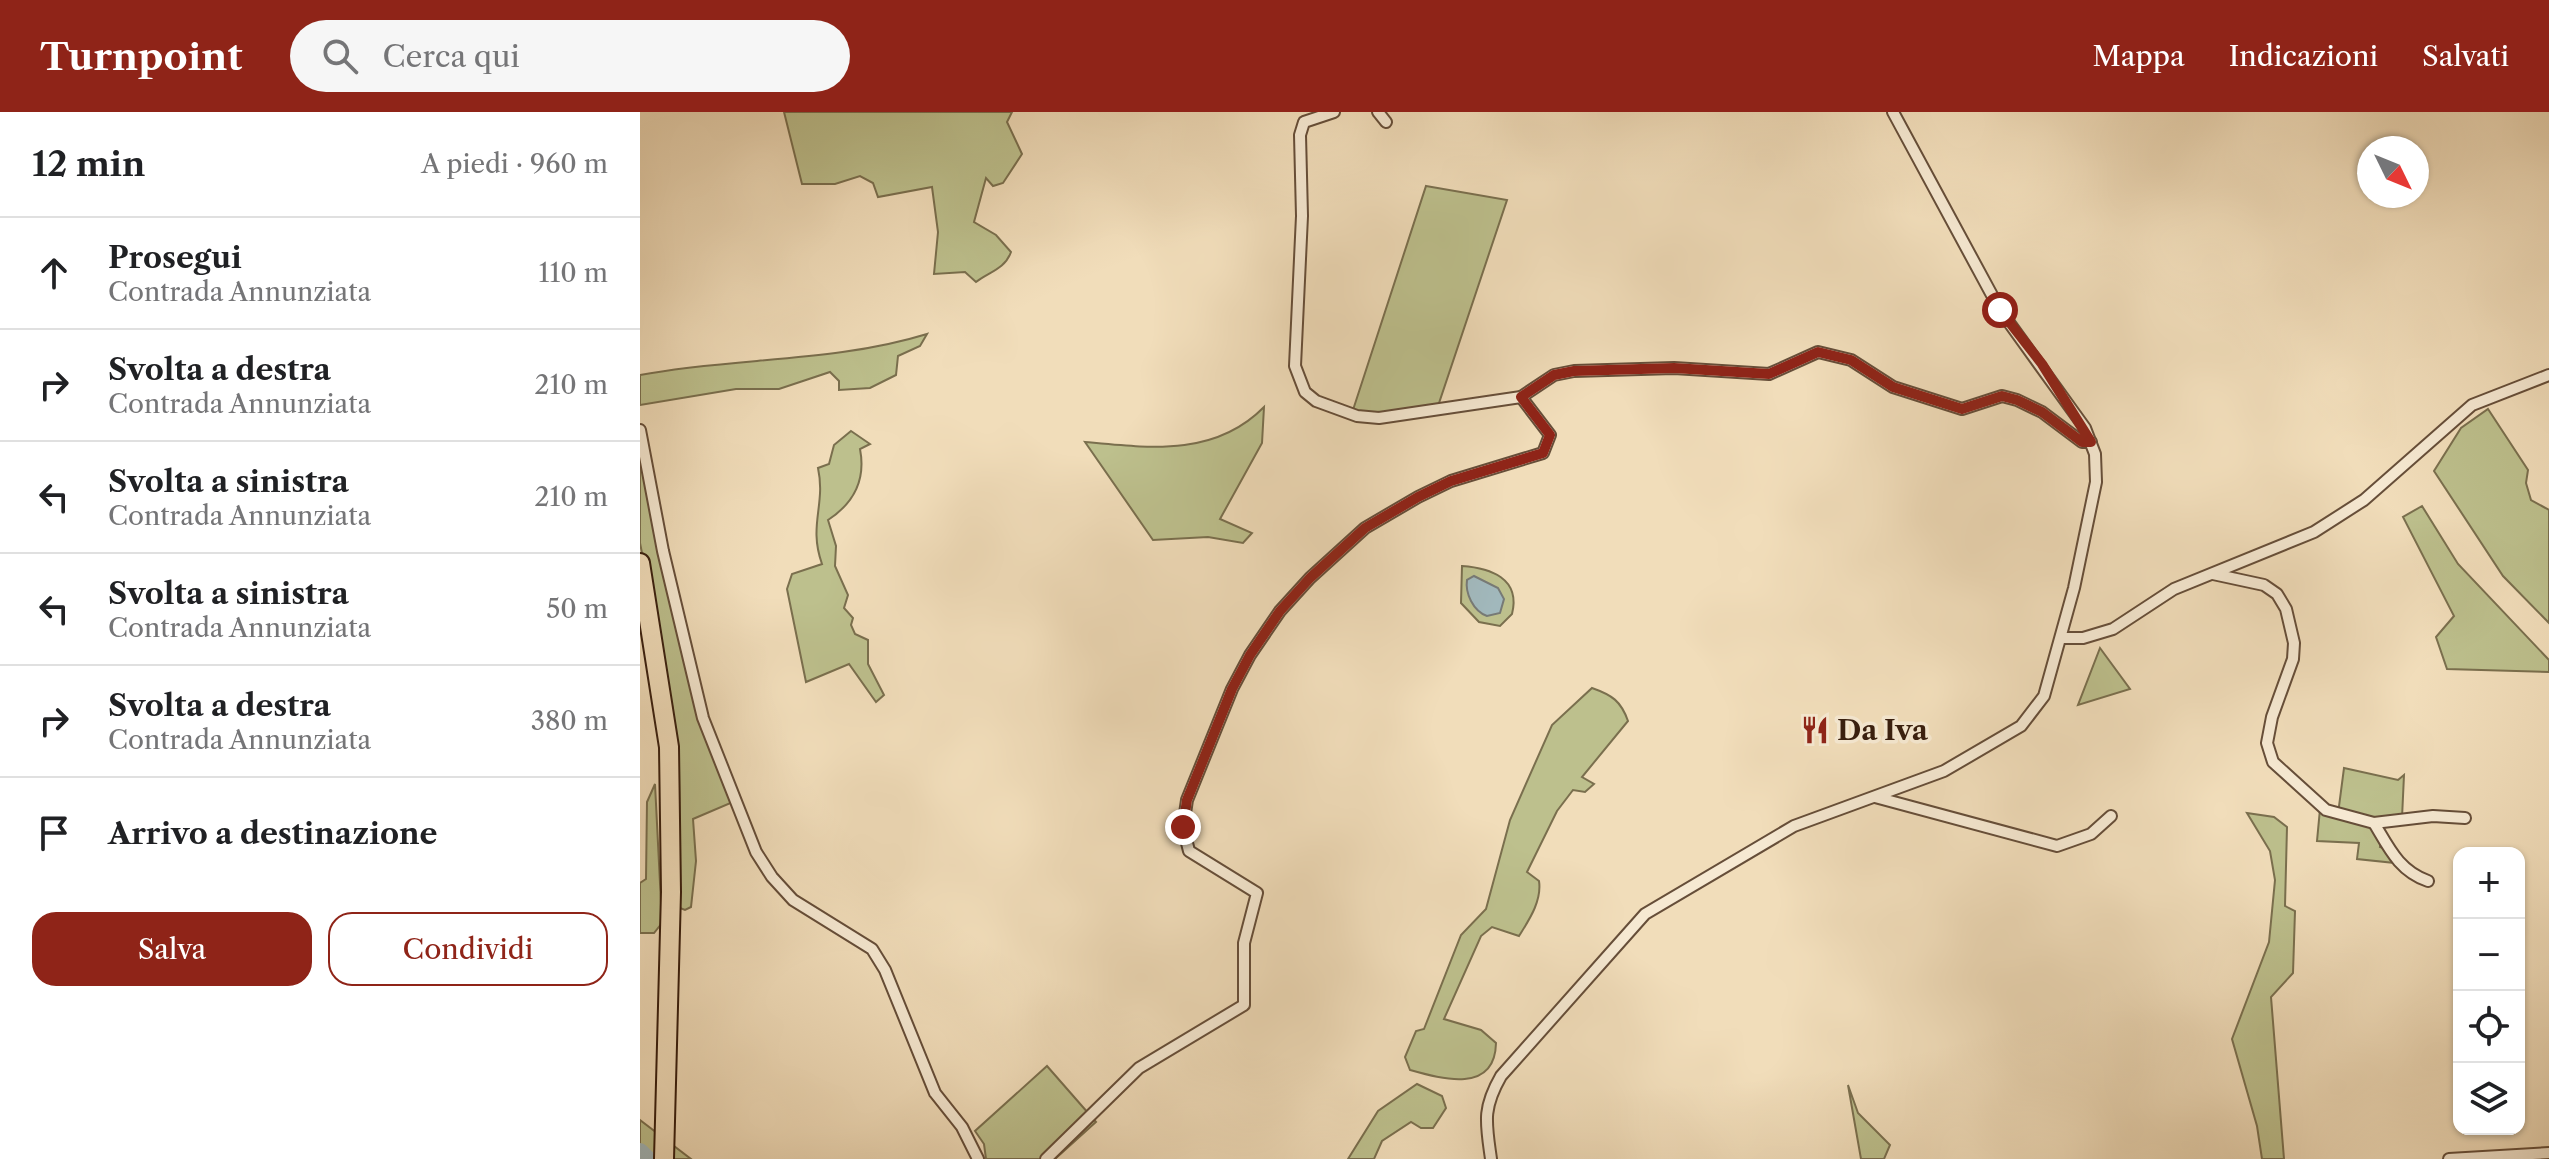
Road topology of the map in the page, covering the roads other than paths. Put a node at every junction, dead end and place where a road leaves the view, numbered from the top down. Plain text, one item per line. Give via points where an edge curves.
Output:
1 (1334, 112) edge
2 (1378, 112) edge
3 (1893, 112) edge
4 (1386, 122) dead end
5 (2549, 375) edge
6 (1521, 397) junction
7 (640, 430) edge
8 (2091, 442) junction
9 (640, 563) edge
10 (2213, 574) junction
11 (2063, 638) junction
12 (1875, 797) junction
13 (2111, 816) dead end
14 (2465, 818) dead end
15 (2374, 823) junction
16 (2428, 881) dead end
17 (2549, 1153) edge
18 (664, 1159) edge
19 (978, 1159) edge
20 (1046, 1159) edge
21 (1491, 1159) edge
22 (2449, 1159) edge

1 - 6 street via 1304,122 1300,135 1295,366 1305,392 1357,416 1379,418
2 - 4 street
3 - 8 street via 2000,310
5 - 10 street via 2472,405 2364,500 2314,532
6 - 8 street via 1554,375 1574,371 1674,368 1769,374 1818,352 1851,360 1893,387 1962,409 2002,396 2017,400 2082,442
6 - 20 street via 1550,435 1543,453 1451,481 1365,528 1310,578 1250,655 1195,778 1183,827 1189,851 1257,893 1244,943 1244,1005 1139,1068
7 - 19 street via 703,718 756,852 793,900 872,949 935,1093 962,1127
8 - 11 street via 2096,482
9 - 18 highway via 669,747
10 - 11 street via 2157,599 2113,629
10 - 15 street via 2264,585 2286,609 2293,659 2272,717 2267,743 2273,762 2326,810
11 - 12 street via 2044,696 2021,726 1944,771
12 - 13 street via 2057,846 2091,834
12 - 21 street via 1794,826 1645,914 1501,1076 1485,1116
14 - 15 street
15 - 16 street via 2397,862 2410,875
17 - 22 street

